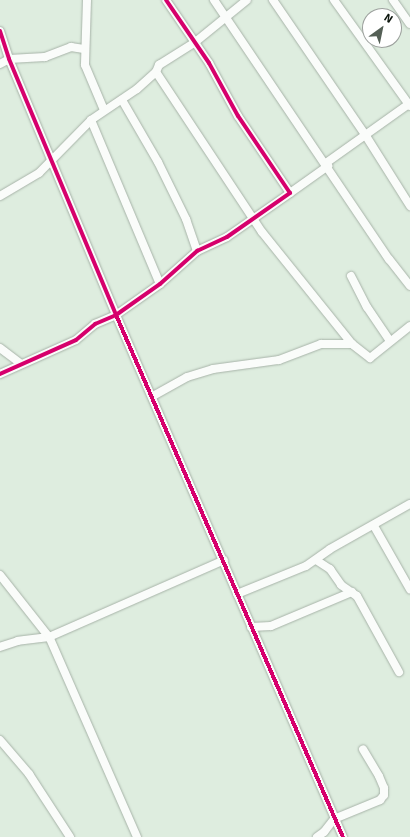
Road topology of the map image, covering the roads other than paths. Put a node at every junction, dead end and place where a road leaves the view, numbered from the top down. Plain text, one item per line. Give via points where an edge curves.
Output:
1 (87, 0) edge
2 (166, 0) edge
3 (214, 0) edge
4 (247, 0) edge
5 (273, 0) edge
6 (334, 0) edge
7 (394, 0) edge
8 (224, 16) junction
9 (410, 24) edge
10 (0, 31) edge
11 (194, 43) junction
12 (84, 49) junction
13 (9, 59) junction
14 (0, 64) edge
15 (156, 72) junction
16 (122, 100) junction
17 (410, 104) edge
18 (104, 110) junction
19 (91, 120) junction
20 (366, 136) junction
21 (52, 161) junction
22 (327, 165) junction
23 (290, 193) junction
24 (0, 196) edge
25 (410, 206) edge
26 (252, 218) junction
27 (197, 251) junction
28 (350, 276) dead end
29 (160, 284) junction
30 (410, 286) edge
31 (116, 315) junction
32 (410, 326) edge
33 (390, 341) junction
34 (352, 344) junction
35 (0, 348) edge
36 (20, 364) junction
37 (0, 374) edge
38 (153, 396) junction
39 (410, 504) edge
40 (374, 526) junction
41 (224, 560) junction
42 (316, 560) junction
43 (0, 575) edge
44 (410, 589) edge
45 (352, 592) junction
46 (237, 594) junction
47 (251, 627) junction
48 (49, 636) junction
49 (0, 648) edge
50 (399, 672) dead end
51 (0, 740) edge
52 (363, 749) dead end
53 (334, 818) junction
54 (70, 837) edge
55 (137, 837) edge
56 (317, 837) edge
57 (343, 837) edge

1 - 12 street
2 - 11 street
3 - 8 street
4 - 8 street
5 - 20 street
6 - 17 street
7 - 9 street
8 - 11 street
8 - 22 street
10 - 13 street
11 - 15 street via 159,65
11 - 23 street via 209,63 238,116
12 - 13 street via 71,47 45,57
12 - 18 street via 89,79
13 - 14 street
13 - 21 street
15 - 16 street
15 - 26 street
16 - 18 street
16 - 27 street via 158,162 186,219
17 - 20 street
18 - 19 street
19 - 21 street
19 - 29 street
20 - 22 street
20 - 25 street
21 - 24 street via 39,173
21 - 31 street
22 - 23 street
22 - 30 street via 389,259
23 - 26 street
26 - 27 street via 227,236
26 - 34 street via 302,285
27 - 29 street
28 - 33 street
29 - 31 street
31 - 36 street via 95,324 76,340
31 - 38 street
32 - 33 street
33 - 34 street via 370,358
34 - 38 street via 320,344 279,360 213,369 187,377
35 - 36 street
36 - 37 street
38 - 41 street
39 - 40 street
40 - 42 street via 343,541
40 - 44 street
41 - 46 street
41 - 48 street
42 - 45 street via 324,564 341,585
42 - 46 street
43 - 48 street
45 - 47 street via 272,626
45 - 50 street via 363,604
46 - 47 street
47 - 53 street
48 - 49 street via 18,641
48 - 55 street
51 - 54 street via 29,774
52 - 53 street via 380,776 384,795 380,800
53 - 56 street
53 - 57 street

